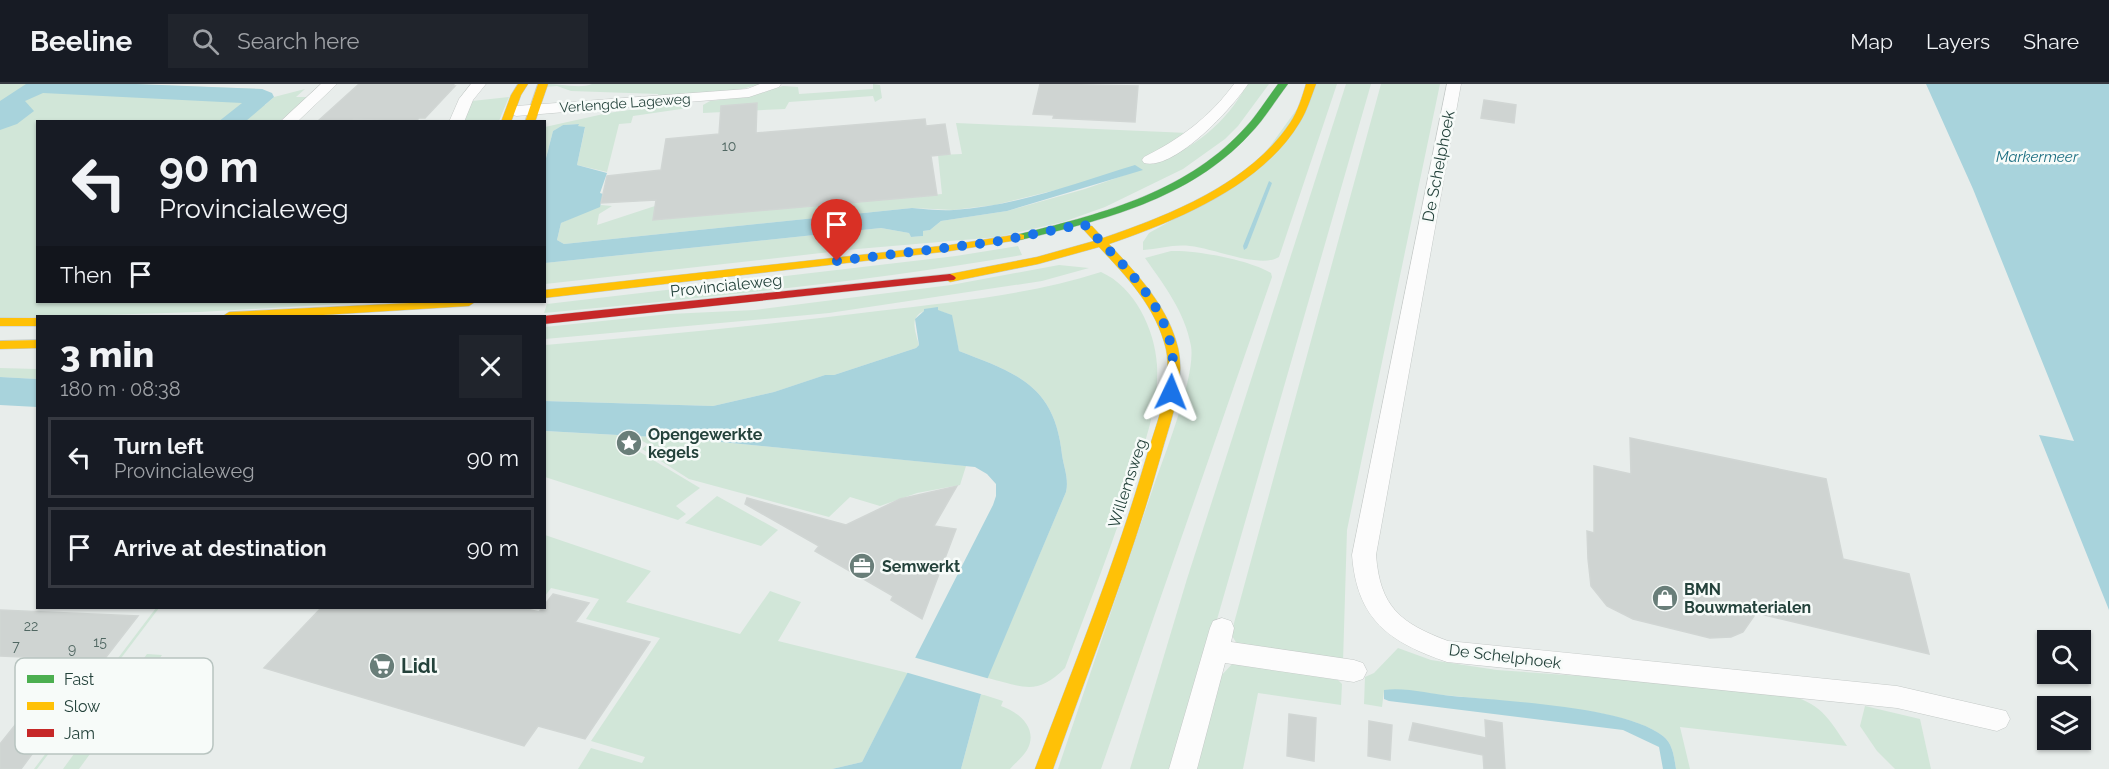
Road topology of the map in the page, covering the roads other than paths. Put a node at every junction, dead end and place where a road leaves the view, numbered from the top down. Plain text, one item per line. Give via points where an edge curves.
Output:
1 (330, 84) edge
2 (479, 84) edge
3 (523, 84) edge
4 (543, 84) edge
5 (774, 84) edge
6 (1241, 84) edge
7 (1284, 84) edge
8 (1311, 84) edge
9 (1454, 84) edge
10 (531, 116) edge
11 (508, 117) edge
12 (289, 120) edge
13 (457, 120) edge
14 (1150, 160) dead end
15 (1084, 224) junction
16 (1101, 242) junction
17 (546, 294) edge
18 (465, 303) edge
19 (439, 307) edge
20 (252, 315) edge
21 (546, 320) edge
22 (0, 322) edge
23 (36, 322) edge
24 (36, 344) edge
25 (0, 345) edge
26 (1354, 671) dead end
27 (1997, 719) dead end
28 (1044, 769) edge
29 (1183, 769) edge

1 - 12 street
2 - 13 street via 466,99
3 - 11 main road
4 - 10 main road
5 - 10 street, Verlengde Lageweg via 748,93
6 - 14 street via 1218,116 1199,132
7 - 15 main road, Provincialeweg via 1245,136 1200,172 1148,199
8 - 16 main road, Provincialeweg via 1291,130 1242,176 1188,208
9 - 27 street, De Schelphoek via 1364,555 1364,576 1378,610 1407,635 1447,651 1897,697
10 - 11 street, Verlengde Lageweg
15 - 16 main road, Willemsweg
15 - 17 main road, Provincialeweg via 949,248
16 - 21 main road, Provincialeweg via 1054,257 929,281
16 - 28 main road, Willemsweg via 1149,296 1164,321 1173,352 1171,392 1147,482
18 - 19 main road
19 - 20 main road
22 - 23 main road
24 - 25 main road
26 - 29 street via 1220,639

